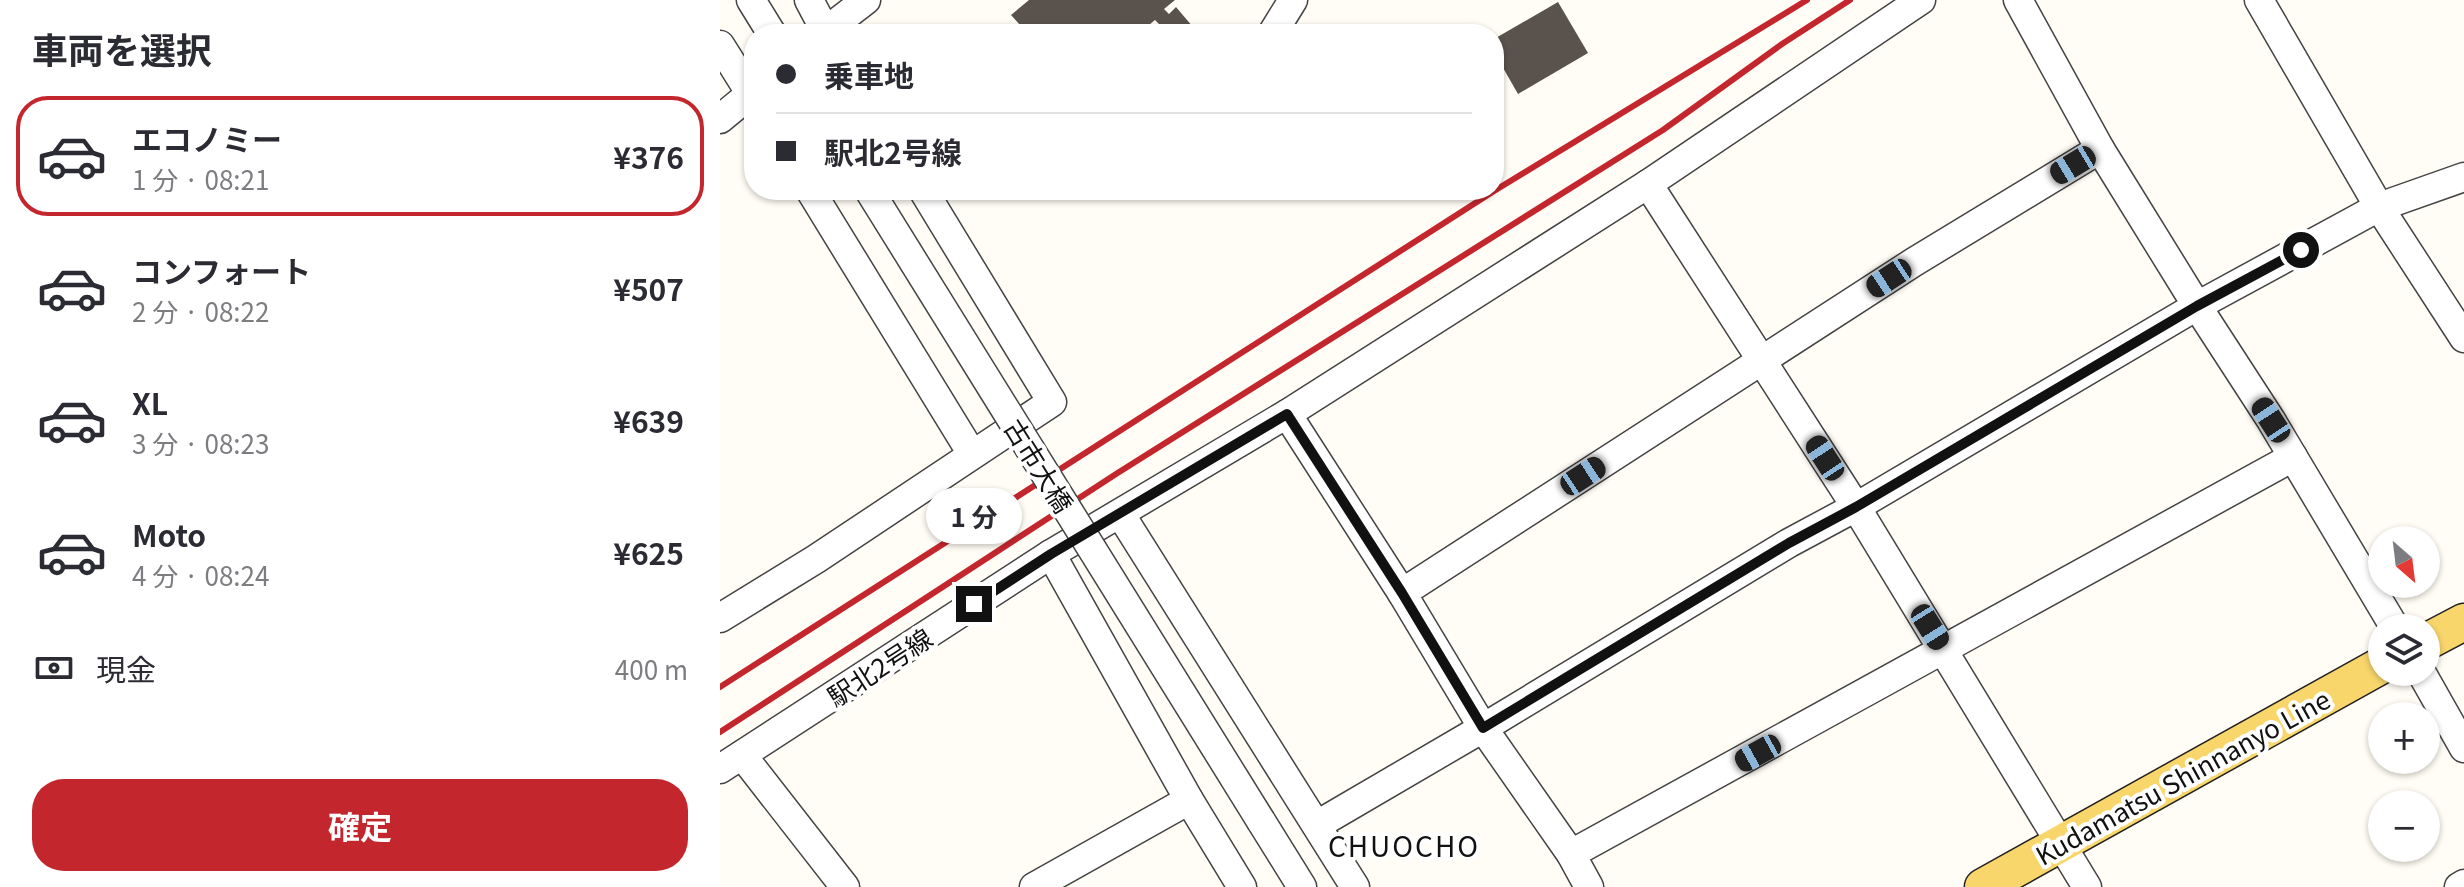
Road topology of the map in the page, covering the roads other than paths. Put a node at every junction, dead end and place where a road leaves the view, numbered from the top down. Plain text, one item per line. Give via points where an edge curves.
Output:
1 (751, 0) edge
2 (809, 0) edge
3 (866, 0) edge
4 (1293, 0) edge
5 (1921, 0) edge
6 (2018, 0) edge
7 (2259, 0) edge
8 (766, 24) edge
9 (821, 24) edge
10 (836, 24) edge
11 (1278, 24) edge
12 (720, 45) edge
13 (744, 81) edge
14 (744, 102) edge
15 (720, 119) edge
16 (2100, 149) junction
17 (2464, 177) edge
18 (1648, 184) junction
19 (816, 200) edge
20 (875, 200) edge
21 (929, 200) edge
22 (2379, 207) junction
23 (2197, 306) junction
24 (2464, 338) edge
25 (1763, 360) junction
26 (1287, 414) junction
27 (972, 454) junction
28 (2293, 457) junction
29 (1856, 507) junction
30 (1121, 515) junction
31 (1051, 554) junction
32 (1402, 593) junction
33 (2387, 614) edge
34 (720, 618) edge
35 (2464, 622) edge
36 (2440, 635) edge
37 (1945, 651) junction
38 (2368, 673) edge
39 (2429, 686) edge
40 (1483, 728) junction
41 (2464, 748) edge
42 (731, 762) edge
43 (1189, 800) junction
44 (1317, 825) junction
45 (2063, 843) junction
46 (1571, 854) junction
47 (845, 887) edge
48 (1034, 887) edge
49 (1242, 887) edge
50 (1302, 887) edge
51 (1355, 887) edge
52 (1589, 887) edge
53 (1983, 887) edge
54 (2087, 887) edge

1 - 8 street
2 - 9 street
3 - 10 street
4 - 11 street
5 - 18 street, 駅北2号線
6 - 16 street
7 - 22 street
12 - 13 street
14 - 15 street
16 - 23 street
16 - 25 street
17 - 22 street
18 - 25 street
18 - 26 street, 駅北2号線
19 - 27 street
20 - 50 street, 古市大橋, bridge
21 - 27 street via 1052,402
22 - 23 street
22 - 24 street
23 - 28 street
23 - 29 street
25 - 29 street
25 - 32 street
26 - 30 street, 駅北2号線
26 - 32 street
27 - 34 street
28 - 33 street
28 - 37 street
29 - 37 street
29 - 40 street
30 - 31 street, 駅北2号線
30 - 44 street
31 - 42 street, 駅北2号線
31 - 43 street
32 - 40 street
35 - 36 main road
37 - 45 street
37 - 46 street
38 - 45 main road, Kudamatsu Shinnanyo Line
39 - 41 street
40 - 44 street
40 - 46 street
42 - 47 street
43 - 48 street
43 - 49 street
44 - 51 street
45 - 53 main road, Kudamatsu Shinnanyo Line
45 - 54 street
46 - 52 street

